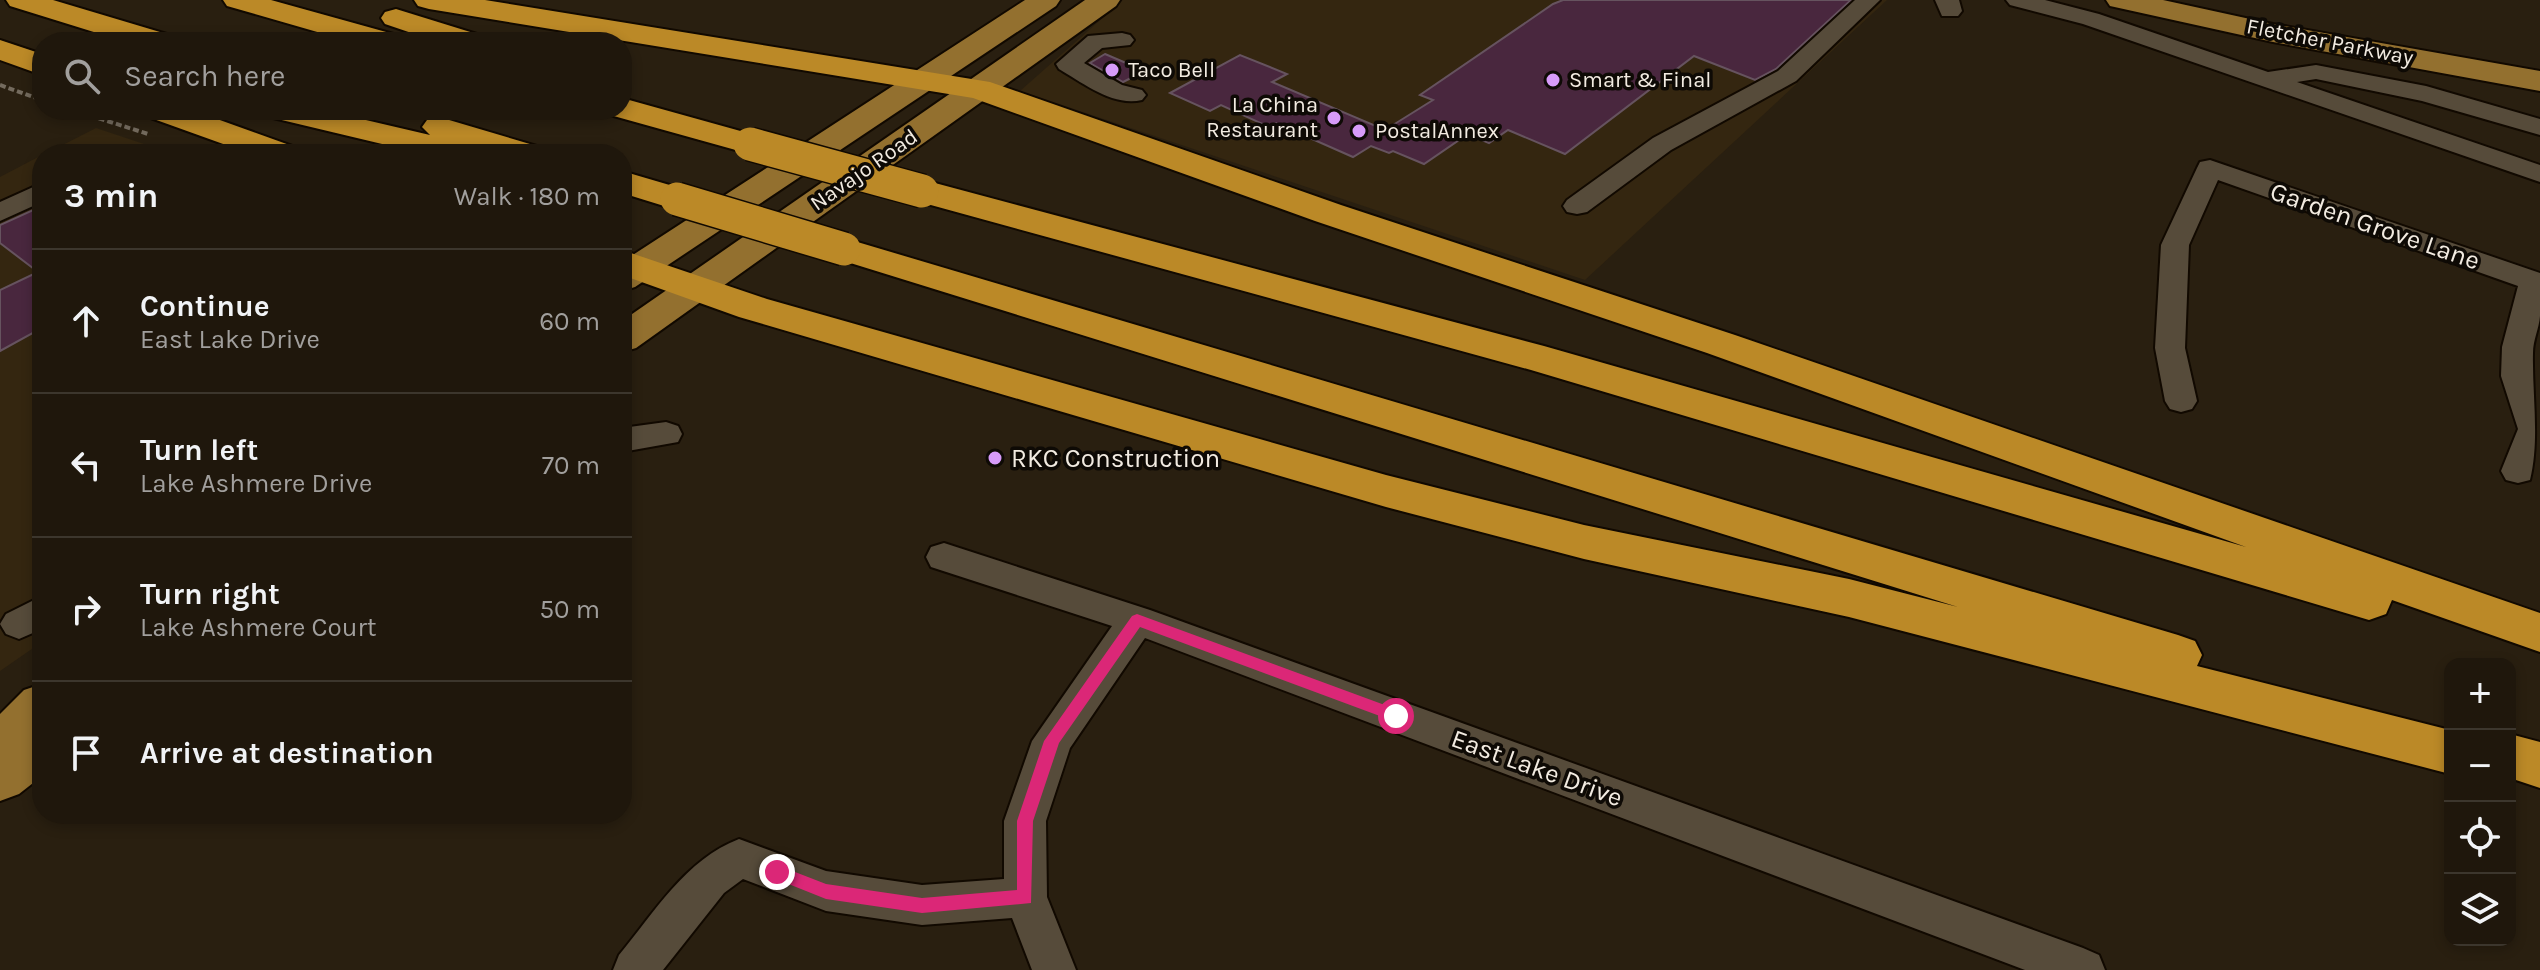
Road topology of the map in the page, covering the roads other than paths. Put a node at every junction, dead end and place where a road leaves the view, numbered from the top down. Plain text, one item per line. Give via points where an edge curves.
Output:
1 (21, 0) edge
2 (238, 0) edge
3 (342, 0) edge
4 (429, 0) edge
5 (1045, 0) edge
6 (1105, 0) edge
7 (1868, 0) edge
8 (2018, 0) edge
9 (2121, 0) edge
10 (2208, 0) edge
11 (0, 30) edge
12 (126, 32) edge
13 (351, 32) edge
14 (439, 32) edge
15 (626, 32) edge
16 (632, 33) edge
17 (32, 40) edge
18 (1122, 40) dead end
19 (0, 49) edge
20 (2540, 59) edge
21 (32, 61) edge
22 (2265, 79) junction
23 (921, 80) junction
24 (2540, 81) edge
25 (979, 89) junction
26 (1133, 95) dead end
27 (632, 104) edge
28 (632, 111) edge
29 (188, 120) edge
30 (323, 120) edge
31 (416, 120) edge
32 (2540, 127) edge
33 (691, 128) junction
34 (255, 144) edge
35 (425, 144) edge
36 (495, 144) edge
37 (2540, 174) edge
38 (632, 188) edge
39 (32, 196) edge
40 (1577, 206) dead end
41 (0, 213) edge
42 (632, 266) edge
43 (632, 270) edge
44 (2537, 282) edge
45 (697, 289) junction
46 (632, 332) edge
47 (2181, 401) dead end
48 (666, 434) dead end
49 (632, 439) edge
50 (2518, 471) dead end
51 (944, 557) dead end
52 (1137, 620) junction
53 (2540, 633) edge
54 (2540, 651) edge
55 (32, 692) edge
56 (32, 715) edge
57 (0, 716) edge
58 (2444, 736) edge
59 (0, 743) edge
60 (2444, 750) edge
61 (32, 754) edge
62 (2516, 758) edge
63 (2540, 765) edge
64 (2516, 768) edge
65 (2540, 774) edge
66 (0, 778) edge
67 (1025, 897) junction
68 (635, 970) edge
69 (1054, 970) edge
70 (2083, 970) edge

1 - 12 highway
2 - 13 highway
3 - 14 highway
4 - 15 highway
5 - 23 main road, Navajo Road
6 - 25 main road, Navajo Road
7 - 40 street via 1787,76 1662,144
8 - 22 street via 2091,19
9 - 24 main road, Fletcher Parkway
10 - 20 main road, Fletcher Parkway
11 - 17 highway
16 - 23 highway
18 - 26 street via 1096,41 1069,67
19 - 21 highway
22 - 32 street via 2316,72 2426,94
22 - 37 street
23 - 25 highway
23 - 42 main road, Navajo Road
25 - 45 main road, Navajo Road
25 - 53 highway
27 - 33 highway
28 - 33 highway
29 - 34 highway
30 - 35 highway
31 - 36 highway
33 - 54 highway, bridge via 1544,360
38 - 58 highway, bridge
39 - 41 street
43 - 45 highway
44 - 47 street, Garden Grove Lane via 2210,168 2175,245 2170,348
44 - 50 street via 2517,347 2517,376 2534,429
45 - 46 main road, Navajo Road
45 - 60 highway via 1386,491 1584,542 1849,598
48 - 49 street
51 - 52 street, East Lake Drive
52 - 67 street via 1052,741 1025,821
52 - 70 street, East Lake Drive
55 - 57 main road
56 - 59 main road
61 - 66 main road
62 - 63 highway
64 - 65 highway
67 - 68 street via 922,905 826,891 739,858 709,879
67 - 69 street

